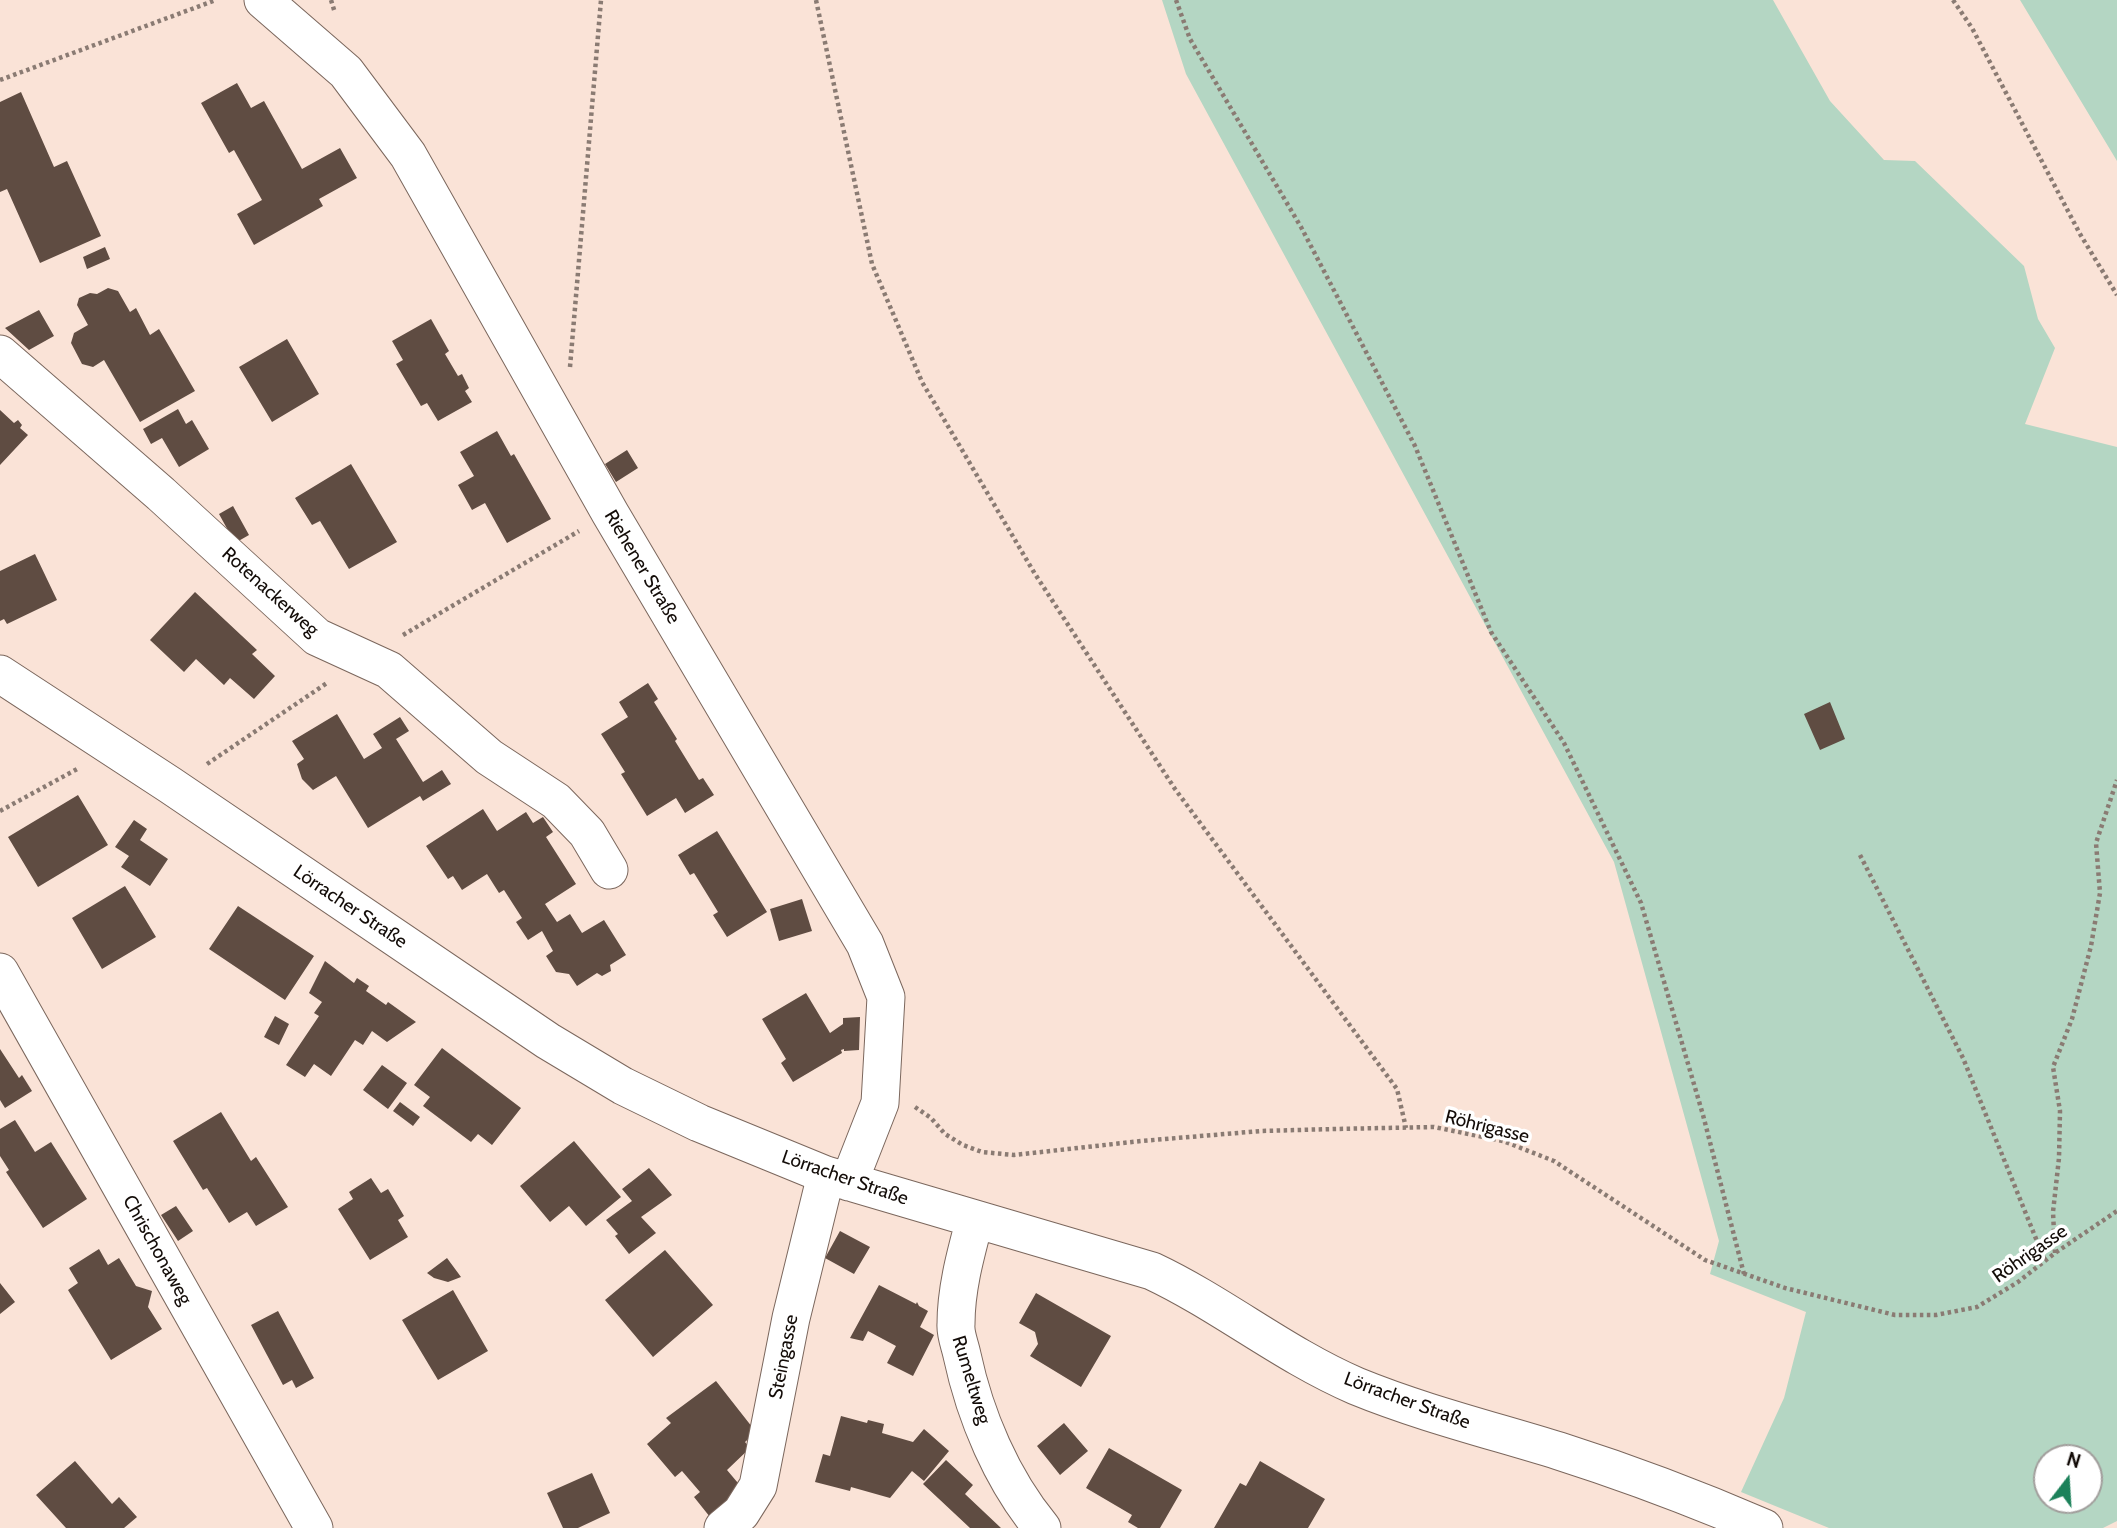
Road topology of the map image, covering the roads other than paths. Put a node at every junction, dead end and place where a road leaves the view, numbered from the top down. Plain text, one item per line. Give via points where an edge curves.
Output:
1 (263, 0) edge
2 (0, 354) edge
3 (0, 674) edge
4 (608, 870) dead end
5 (0, 972) edge
6 (837, 1179) junction
7 (975, 1219) junction
8 (314, 1528) edge
9 (723, 1528) edge
10 (1042, 1528) edge
11 (1764, 1528) edge

1 - 6 street, Riehener Straße via 346,72 408,155 610,513 864,944 886,997 880,1103
2 - 4 street, Rotenackerweg via 317,637 389,670 489,757 556,801 587,833
3 - 6 street, Lörracher Straße via 622,1086
5 - 8 street, Chrischonaweg
6 - 7 street, Lörracher Straße
6 - 9 street, Steingasse via 791,1318 758,1486 741,1513
7 - 10 street, Rumeltweg via 958,1293 956,1327 965,1371 990,1440 1024,1507
7 - 11 street, Lörracher Straße via 1152,1271 1355,1385 1574,1457

